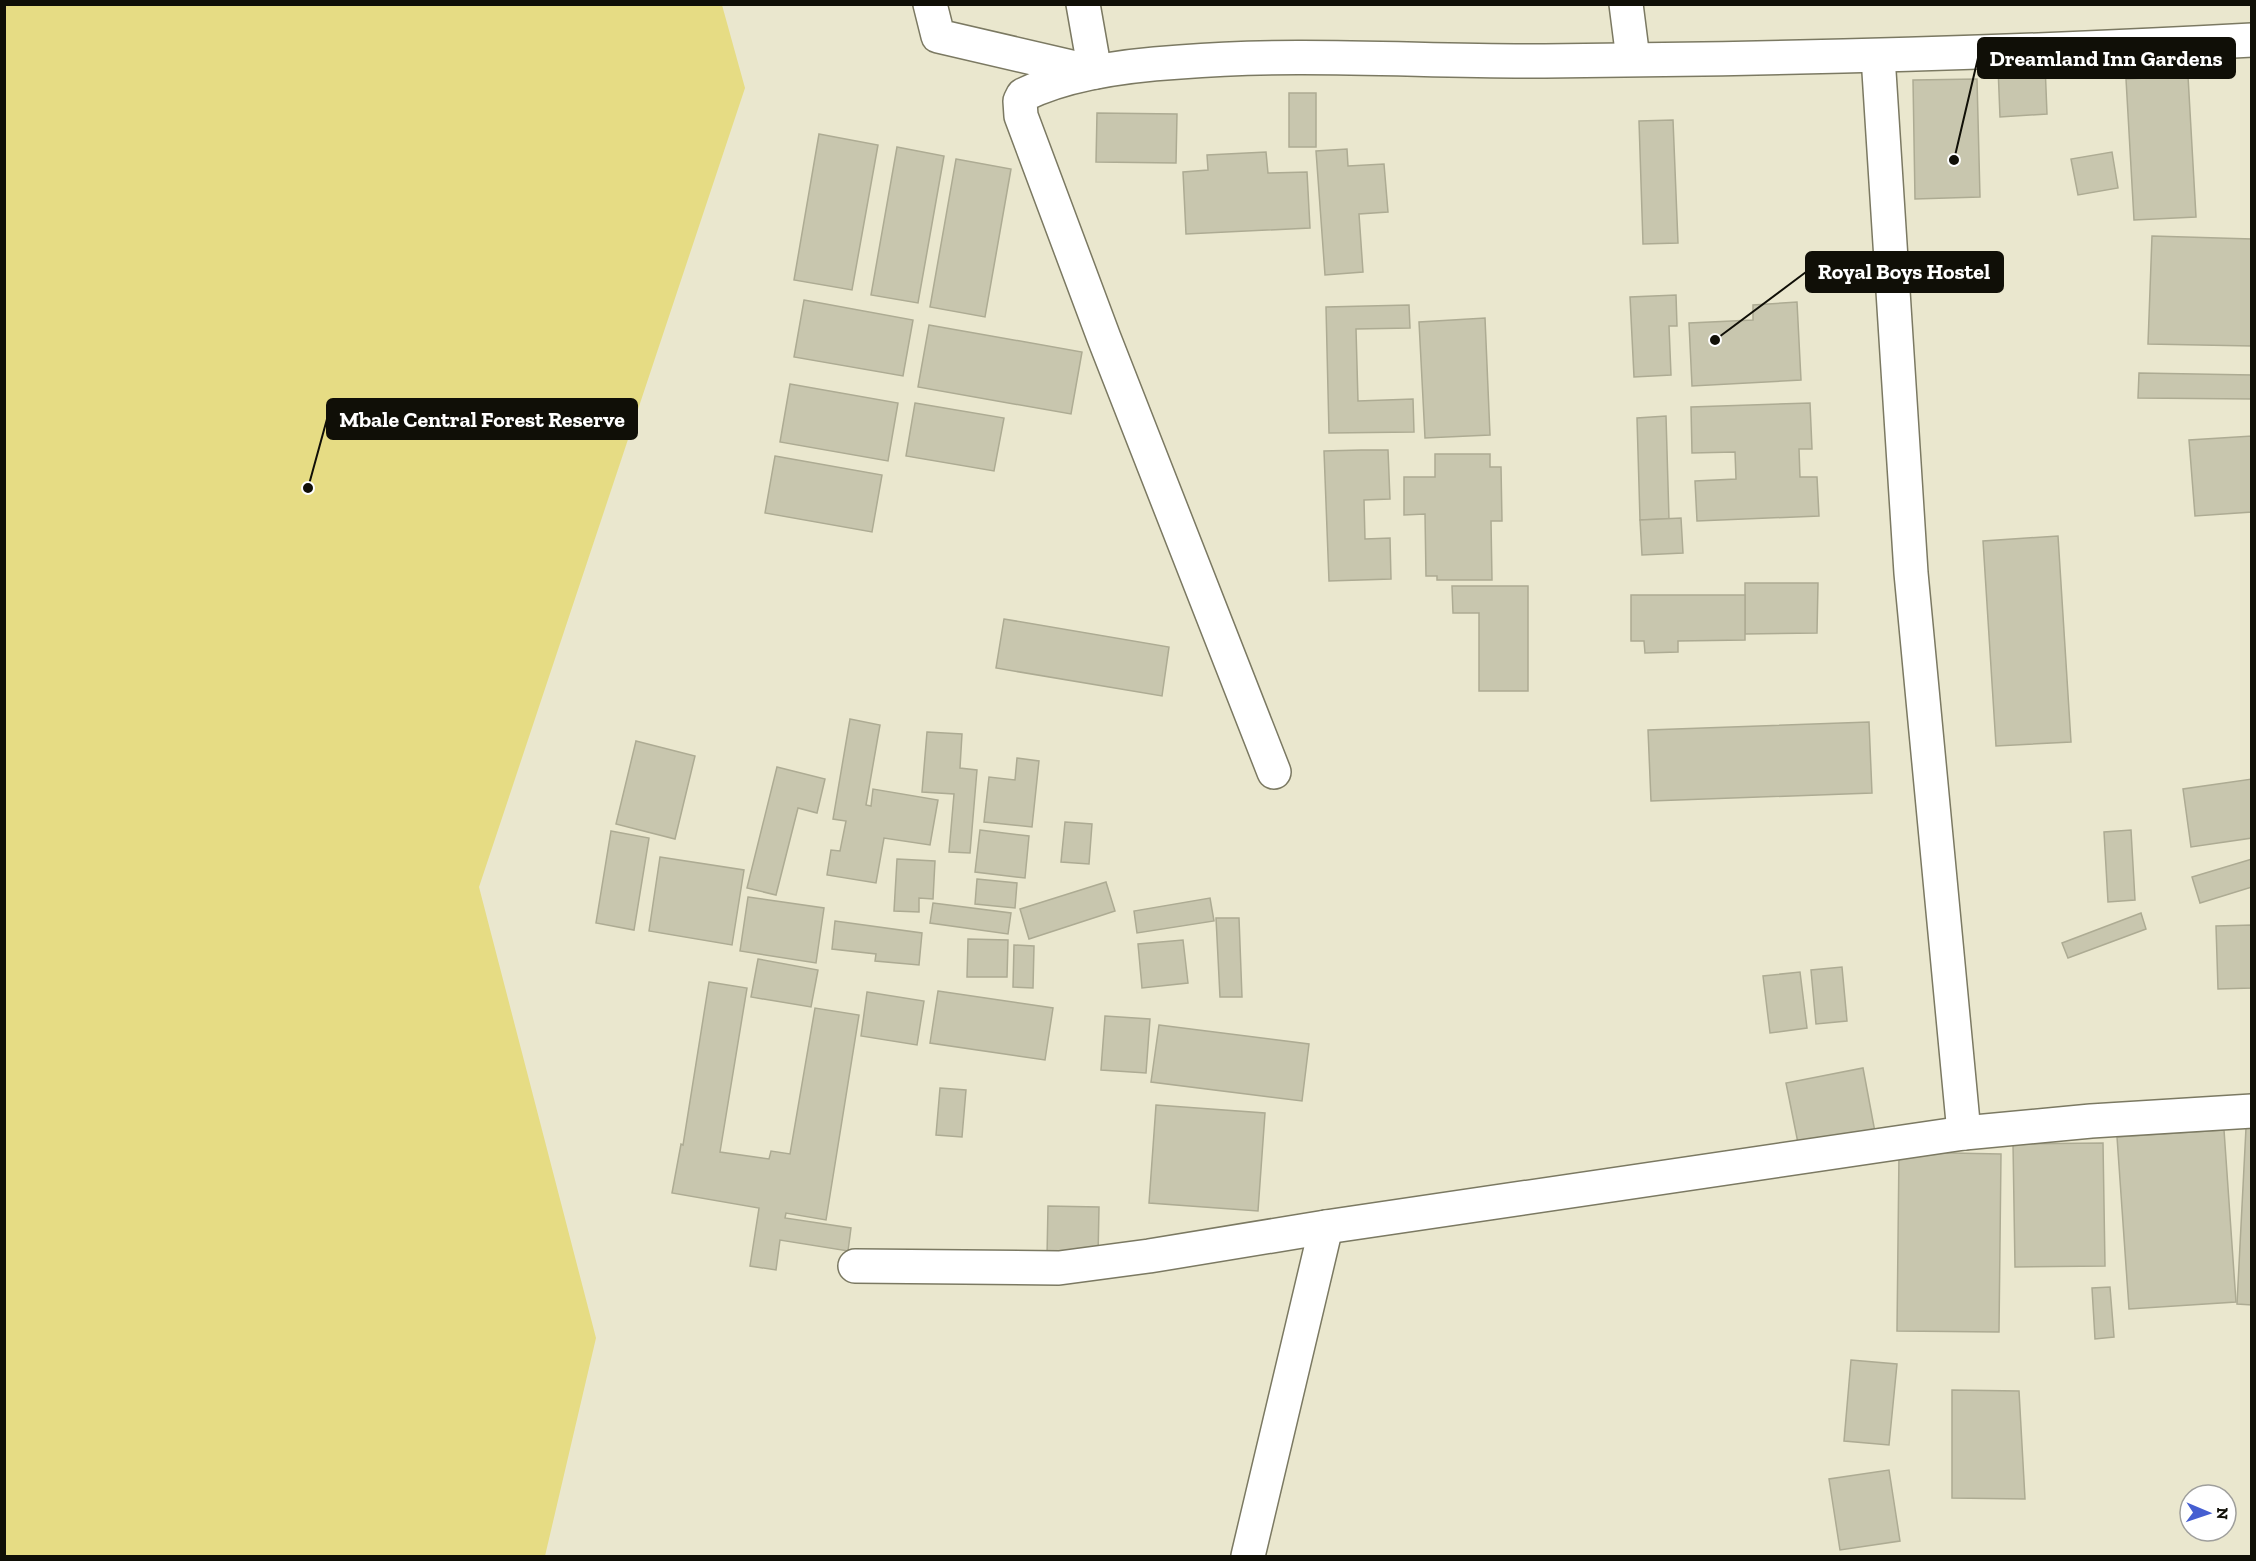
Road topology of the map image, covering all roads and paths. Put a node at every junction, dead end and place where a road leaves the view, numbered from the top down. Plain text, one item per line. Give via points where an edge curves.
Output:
1 (930, 4) edge
2 (1083, 4) edge
3 (1626, 4) edge
4 (2252, 40) edge
5 (1878, 56) junction
6 (1633, 59) junction
7 (1095, 72) junction
8 (1274, 772) dead end
9 (2252, 1111) edge
10 (1964, 1133) junction
11 (1326, 1227) junction
12 (855, 1266) dead end
13 (1248, 1557) edge

1 - 7 street via 938,36
2 - 7 street
3 - 6 street
4 - 5 street
5 - 6 street
5 - 10 street via 1911,573
6 - 7 street via 1231,58
7 - 8 street via 1023,95 1021,116
9 - 10 street
10 - 11 street
11 - 12 street via 1059,1268
11 - 13 street

